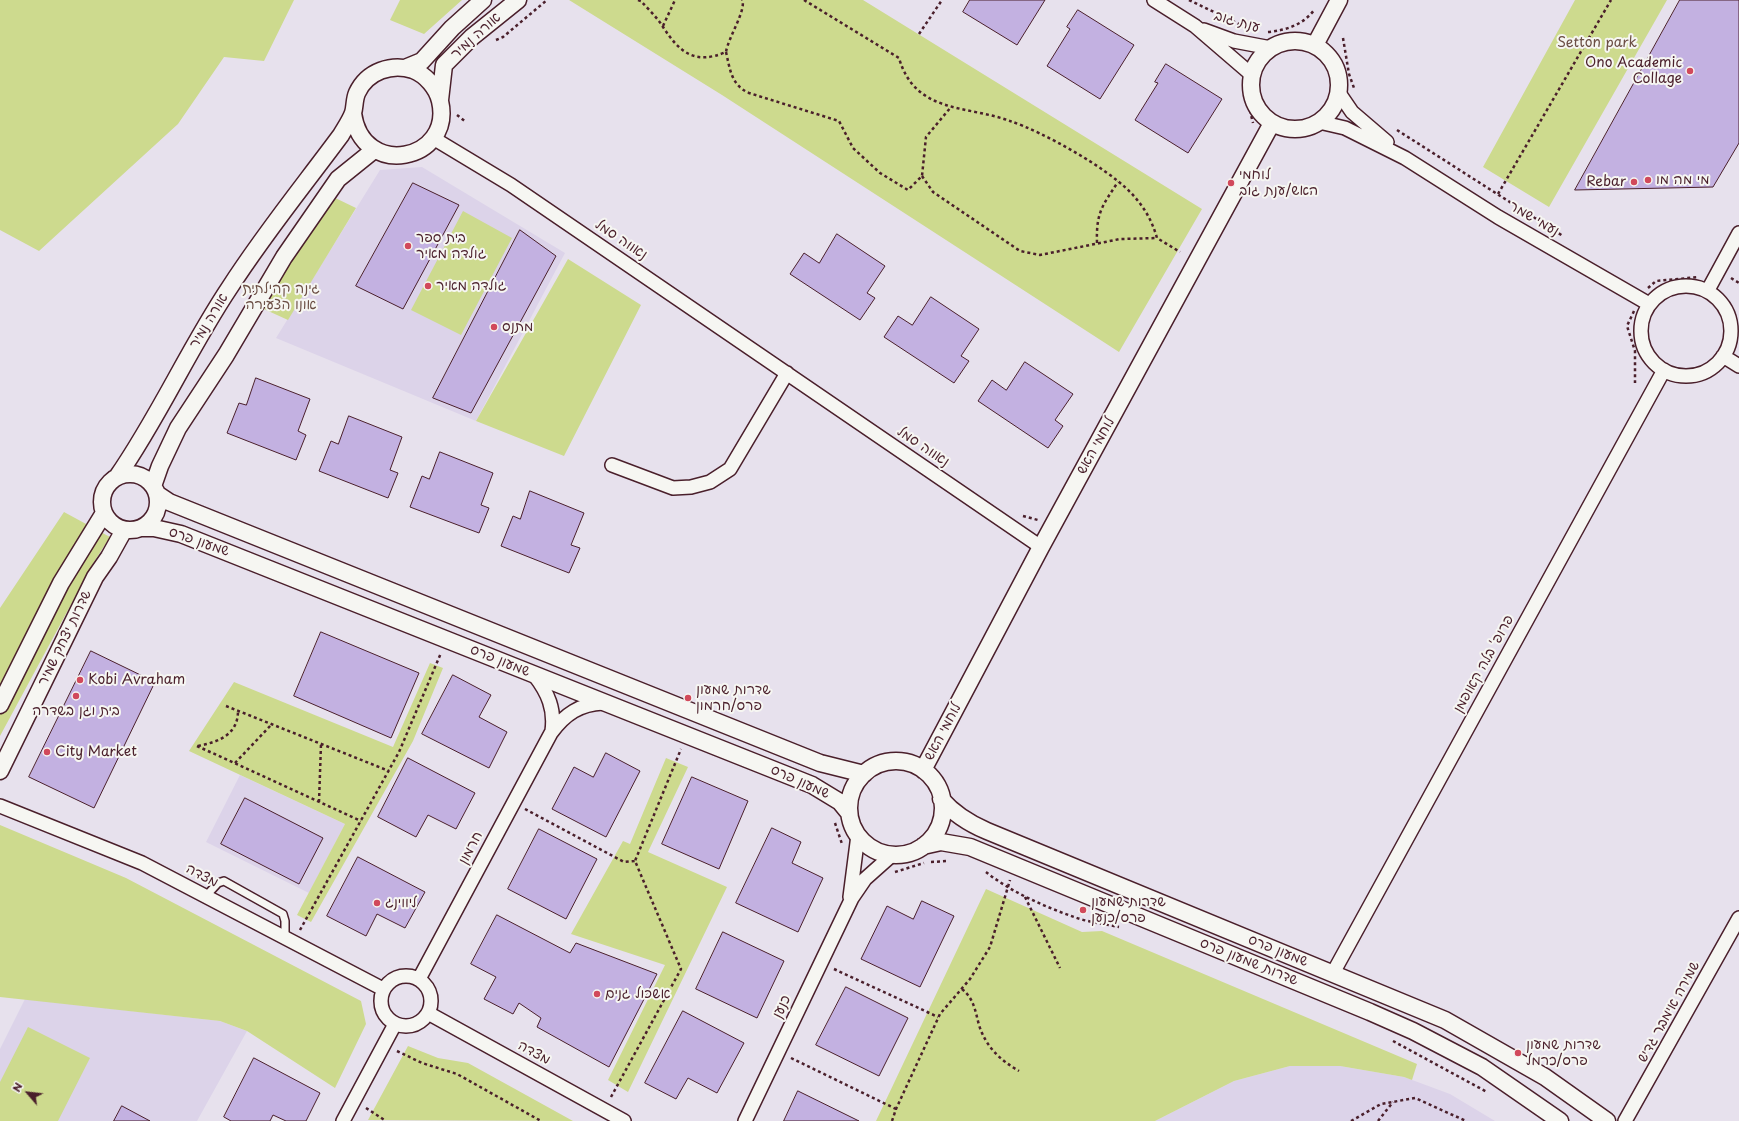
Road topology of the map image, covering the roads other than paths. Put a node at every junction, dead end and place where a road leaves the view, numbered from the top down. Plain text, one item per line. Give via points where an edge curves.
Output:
1 (483, 0) edge
2 (518, 0) edge
3 (1154, 0) edge
4 (1339, 0) edge
5 (1195, 26) junction
6 (1315, 45) junction
7 (1271, 48) junction
8 (406, 68) junction
9 (1248, 79) junction
10 (1338, 93) junction
11 (440, 100) junction
12 (353, 113) junction
13 (1319, 122) junction
14 (1272, 123) junction
15 (433, 138) junction
16 (374, 150) junction
17 (1405, 158) junction
18 (1739, 233) edge
19 (1708, 290) junction
20 (1645, 302) junction
21 (1724, 356) junction
22 (1739, 366) edge
23 (1664, 370) junction
24 (787, 373) junction
25 (612, 465) dead end
26 (117, 477) junction
27 (155, 490) junction
28 (104, 513) junction
29 (142, 528) junction
30 (124, 530) junction
31 (1041, 547) junction
32 (535, 676) junction
33 (603, 703) junction
34 (0, 705) edge
35 (551, 733) junction
36 (923, 770) junction
37 (0, 771) edge
38 (864, 774) junction
39 (942, 799) junction
40 (0, 806) edge
41 (849, 813) junction
42 (858, 835) junction
43 (923, 846) junction
44 (892, 854) junction
45 (206, 896) junction
46 (848, 907) junction
47 (1739, 918) edge
48 (289, 940) junction
49 (1333, 973) junction
50 (420, 979) junction
51 (383, 989) junction
52 (428, 1013) junction
53 (395, 1024) junction
54 (1528, 1097) junction
55 (343, 1121) edge
56 (624, 1121) edge
57 (745, 1121) edge
58 (1546, 1121) edge
59 (1560, 1121) edge
60 (1607, 1121) edge
61 (1625, 1121) edge

1 - 8 street, אורה נמיר via 452,28 422,61
2 - 11 street, אורה נמיר via 472,37 444,65
3 - 5 street, ענת גוב
4 - 6 street
5 - 7 street, ענת גוב via 1234,41
5 - 9 street, ענת גוב
6 - 7 street via 1304,41 1292,41
6 - 10 street via 1333,62 1338,74
7 - 9 street via 1262,55
8 - 11 street via 427,79
8 - 12 street via 389,68 373,74 358,91
9 - 14 street via 1257,108
10 - 13 street via 1331,111
10 - 17 street, נעמי שמר via 1352,112
11 - 15 street via 442,114
12 - 16 street via 359,135
12 - 26 street, אורה נמיר via 341,135 230,287 136,450
13 - 14 street via 1304,129 1294,130
13 - 17 street, נעמי שמר via 1345,128
14 - 31 street, לוחמי האש
15 - 16 street via 421,149 406,155 385,155
15 - 24 street, נאווה סמל via 511,185
16 - 27 street via 338,179 284,257 226,355 178,428 160,466
17 - 20 street, נעמי שמר via 1498,217
18 - 19 street
19 - 20 street via 1695,286 1676,287
19 - 21 street via 1726,308 1730,320 1729,345
20 - 23 street via 1642,340 1646,352
21 - 22 street
21 - 23 street via 1703,373 1690,376 1676,375
23 - 49 street, פרופ' בלה קאופמן
24 - 25 street via 730,470 710,482 673,488
24 - 31 street, נאווה סמל
26 - 27 street via 124,474 140,476
26 - 28 street via 105,489 102,505
27 - 29 street via 157,510 149,523
27 - 38 street, שמעון פרס via 168,502 820,763
28 - 30 street via 116,527
28 - 34 street, שדרות יצחק שמיר via 61,583
29 - 30 street
29 - 32 street, שמעון פרס via 181,534
30 - 37 street, שדרות יצחק שמיר via 95,577
31 - 36 street, לוחמי האש
32 - 33 street, שמעון פרס
32 - 35 street, חרמון via 552,707 554,718
33 - 35 street, חרמון via 582,706 559,722
33 - 41 street, שמעון פרס via 812,785 840,802
35 - 50 street, חרמון
36 - 38 street via 910,763 898,761 885,762
36 - 39 street via 937,787
38 - 41 street via 852,792
39 - 43 street via 941,820 932,837
39 - 49 street, שמעון פרס via 952,811 981,829
40 - 45 street, מצדה via 142,863
41 - 42 street
42 - 44 street via 872,848 884,854
42 - 46 street, כנען
43 - 44 street via 911,853
43 - 54 street, שדרות שמעון פרס via 941,842 954,843 1014,865 1413,1031 1482,1067
44 - 46 street, כנען via 865,880
45 - 48 street, מצדה
45 - 48 lane via 218,883 224,881 283,914
46 - 57 street, כנען
47 - 61 street, שמירה אימבר גדיש
48 - 51 street, מצדה
49 - 60 street, שמעון פרס via 1445,1020 1545,1077
50 - 51 street via 403,975 388,983
50 - 52 street via 431,998
51 - 53 street via 381,1005 384,1013
52 - 53 street via 417,1023 403,1026
52 - 56 street, מצדה
53 - 55 street
54 - 58 street
54 - 59 street, שדרות שמעון פרס

